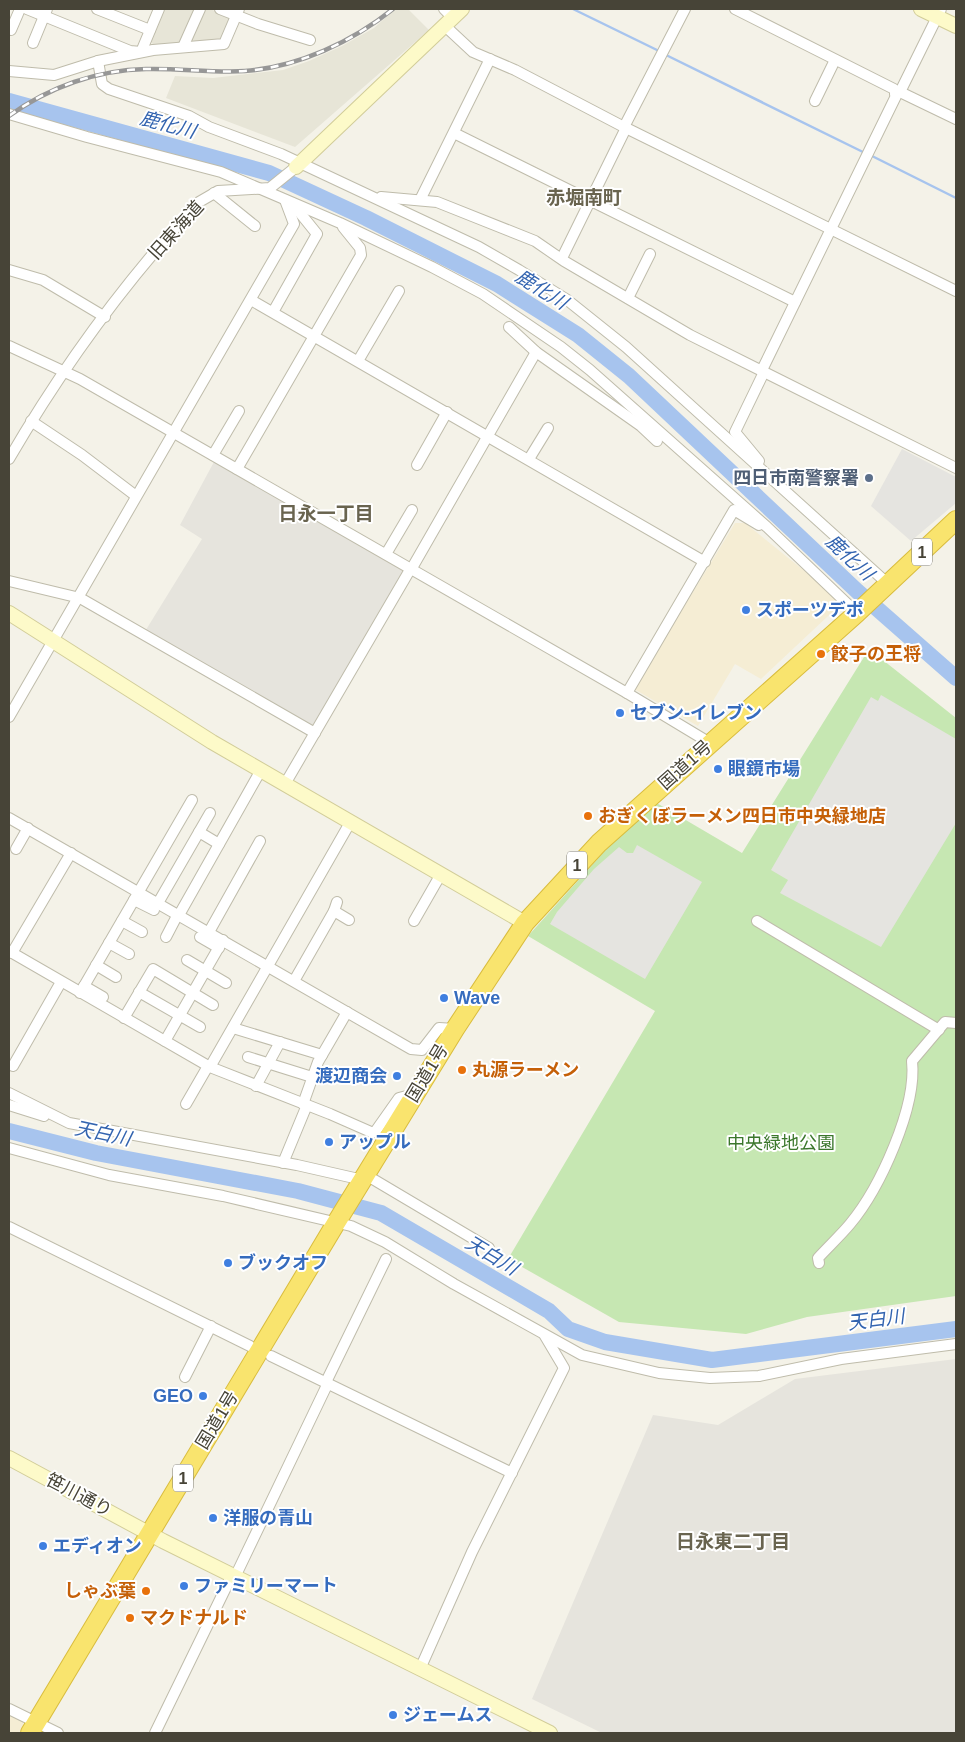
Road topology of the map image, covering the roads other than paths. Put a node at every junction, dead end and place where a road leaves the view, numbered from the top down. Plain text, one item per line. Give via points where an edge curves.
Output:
1 (20, 9) edge
2 (27, 9) edge
3 (98, 9) edge
4 (159, 9) edge
5 (200, 9) edge
6 (220, 9) edge
7 (685, 9) edge
8 (735, 9) edge
9 (921, 9) edge
10 (45, 12) edge
11 (238, 12) edge
12 (939, 13) edge
13 (451, 15) edge
14 (956, 26) edge
15 (11, 30) dead end
16 (150, 30) junction
17 (310, 40) dead end
18 (33, 43) dead end
19 (184, 47) junction
20 (141, 52) junction
21 (490, 59) junction
22 (836, 60) junction
23 (98, 61) junction
24 (9, 71) edge
25 (898, 93) junction
26 (815, 101) dead end
27 (9, 114) edge
28 (956, 119) edge
29 (625, 128) junction
30 (454, 133) junction
31 (297, 165) junction
32 (266, 189) junction
33 (214, 193) junction
34 (375, 198) junction
35 (420, 200) junction
36 (288, 201) junction
37 (590, 201) junction
38 (340, 223) junction
39 (255, 226) dead end
40 (831, 229) junction
41 (650, 254) dead end
42 (562, 258) junction
43 (9, 270) edge
44 (399, 291) dead end
45 (956, 291) edge
46 (628, 298) junction
47 (251, 300) junction
48 (795, 302) junction
49 (273, 312) junction
50 (105, 317) junction
51 (509, 327) dead end
52 (315, 336) junction
53 (9, 346) edge
54 (536, 352) junction
55 (358, 361) junction
56 (65, 371) junction
57 (763, 371) junction
58 (239, 411) dead end
59 (447, 412) junction
60 (31, 421) junction
61 (548, 428) dead end
62 (173, 432) junction
63 (488, 436) junction
64 (657, 441) dead end
65 (213, 454) junction
66 (9, 459) edge
67 (529, 459) junction
68 (417, 465) dead end
69 (237, 468) junction
70 (760, 468) junction
71 (956, 468) edge
72 (136, 496) junction
73 (412, 510) dead end
74 (956, 520) edge
75 (767, 527) junction
76 (386, 554) junction
77 (705, 562) junction
78 (411, 568) junction
79 (9, 581) edge
80 (888, 583) junction
81 (77, 598) junction
82 (859, 611) junction
83 (9, 613) edge
84 (52, 642) junction
85 (627, 693) junction
86 (9, 716) edge
87 (315, 733) junction
88 (710, 743) junction
89 (261, 770) junction
90 (285, 784) junction
91 (192, 800) dead end
92 (210, 814) dead end
93 (9, 818) edge
94 (351, 822) junction
95 (28, 828) junction
96 (199, 832) junction
97 (260, 841) dead end
98 (219, 844) junction
99 (16, 849) dead end
100 (71, 853) junction
101 (441, 874) junction
102 (137, 896) junction
103 (156, 906) junction
104 (179, 914) junction
105 (350, 920) dead end
106 (122, 921) junction
107 (414, 921) dead end
108 (757, 921) dead end
109 (525, 923) junction
110 (142, 932) dead end
111 (204, 935) junction
112 (166, 936) dead end
113 (109, 943) junction
114 (221, 944) junction
115 (10, 952) edge
116 (129, 954) dead end
117 (187, 960) dead end
118 (96, 965) junction
119 (268, 966) junction
120 (206, 971) junction
121 (116, 977) dead end
122 (294, 981) junction
123 (61, 982) junction
124 (226, 982) dead end
125 (82, 989) junction
126 (139, 992) junction
127 (193, 993) junction
128 (103, 997) dead end
129 (212, 1005) dead end
130 (347, 1012) junction
131 (180, 1016) junction
132 (124, 1018) junction
133 (956, 1023) edge
134 (200, 1027) dead end
135 (233, 1028) junction
136 (455, 1029) junction
137 (938, 1030) junction
138 (165, 1041) junction
139 (280, 1042) junction
140 (322, 1054) junction
141 (248, 1057) dead end
142 (268, 1063) junction
143 (13, 1066) dead end
144 (209, 1066) junction
145 (312, 1077) junction
146 (256, 1086) junction
147 (9, 1093) edge
148 (415, 1094) junction
149 (186, 1104) dead end
150 (9, 1105) edge
151 (305, 1105) junction
152 (60, 1119) junction
153 (9, 1148) edge
154 (284, 1163) junction
155 (365, 1177) junction
156 (336, 1223) junction
157 (9, 1227) edge
158 (488, 1248) dead end
159 (386, 1259) dead end
160 (819, 1263) dead end
161 (211, 1326) junction
162 (545, 1335) junction
163 (956, 1344) edge
164 (250, 1346) dead end
165 (271, 1356) dead end
166 (185, 1377) dead end
167 (327, 1383) junction
168 (9, 1458) edge
169 (512, 1473) junction
170 (150, 1532) junction
171 (233, 1576) junction
172 (420, 1668) junction
173 (9, 1709) edge
174 (33, 1728) edge
175 (58, 1733) edge
176 (155, 1733) edge
177 (550, 1733) edge

1 - 15 street
2 - 10 street
3 - 16 street
4 - 16 street
5 - 19 street
6 - 11 street
7 - 29 street
8 - 22 street
9 - 12 street
10 - 18 street
10 - 20 street via 130,51
11 - 17 street
11 - 19 street via 224,44
12 - 14 street
12 - 25 street
13 - 21 street via 473,52
13 - 31 street
16 - 20 street
19 - 20 street
20 - 23 street
21 - 29 street
21 - 30 street
22 - 25 street
22 - 26 street
23 - 24 street via 54,75
23 - 31 street via 102,84 109,89 189,116
25 - 28 street
25 - 40 street
27 - 32 street via 87,138 221,172
29 - 37 street
29 - 40 street
30 - 35 street
30 - 37 street
31 - 32 street
31 - 34 street
32 - 33 street, 旧東海道 via 242,188
32 - 36 street
33 - 39 street
33 - 50 street, 旧東海道 via 199,202 185,217
34 - 35 street
34 - 70 street via 479,247 566,299 626,346
35 - 42 street via 437,202 517,234
36 - 38 street
36 - 47 street via 294,224
36 - 49 street via 317,234
37 - 42 street
37 - 48 street
38 - 52 street via 360,248 361,255
38 - 75 street via 483,294 561,347
40 - 45 street
40 - 48 street
41 - 46 street
42 - 46 street
43 - 50 street via 44,280
44 - 55 street
46 - 57 street via 690,335
47 - 49 street
47 - 62 street
48 - 57 street
49 - 52 street
50 - 56 street, 旧東海道
51 - 54 street
52 - 55 street
52 - 69 street
53 - 56 street
54 - 63 street
54 - 64 street via 641,426
55 - 59 street
56 - 60 street, 旧東海道
56 - 62 street
57 - 70 street via 735,432 755,455
57 - 71 street
58 - 65 street
59 - 63 street
59 - 68 street
60 - 66 street, 旧東海道
60 - 72 street
61 - 67 street
62 - 65 street
62 - 72 street
63 - 67 street
63 - 78 street
65 - 69 street
67 - 77 street
69 - 76 street
70 - 80 street
72 - 81 street
73 - 76 street
74 - 80 highway, 国道1号 / 1
75 - 77 street via 755,524 734,510
75 - 82 street
76 - 78 street
77 - 85 street
78 - 85 street
78 - 87 street
79 - 81 street
80 - 82 highway, 国道1号 / 1
81 - 84 street
81 - 87 street
82 - 88 highway, 国道1号 / 1
83 - 84 street
84 - 86 street
84 - 89 street
85 - 88 street
87 - 90 street
88 - 109 highway, 国道1号 / 1 via 599,843
89 - 90 street
89 - 98 street
90 - 94 street
91 - 102 street
92 - 96 street
93 - 95 street
94 - 101 street
94 - 119 street
95 - 99 street
95 - 100 street
96 - 98 street
96 - 103 street
97 - 111 street
98 - 104 street
100 - 102 street
100 - 115 street
101 - 107 street
101 - 109 street
102 - 103 street
102 - 106 street
103 - 104 street
104 - 111 street
104 - 112 street
105 - 122 street via 335,906
106 - 110 street
106 - 113 street
108 - 137 street
109 - 136 highway, 国道1号 / 1
111 - 114 street
113 - 116 street
113 - 118 street
114 - 119 street
114 - 120 street
115 - 123 street
117 - 120 street
118 - 121 street
118 - 125 street
119 - 122 street
119 - 135 street
120 - 124 street
120 - 127 street
122 - 130 street
123 - 125 street
123 - 143 street
125 - 128 street
125 - 132 street
126 - 127 street via 153,969
126 - 131 street
126 - 132 street
127 - 129 street
127 - 131 street
130 - 136 street via 417,1051 426,1047 438,1028
130 - 140 street
131 - 134 street
131 - 138 street
132 - 138 street
133 - 137 street via 945,1022
135 - 139 street
135 - 144 street
136 - 148 highway, 国道1号 / 1
137 - 160 street via 912,1061 914,1078 908,1108 875,1184 851,1224 818,1258
138 - 144 street
139 - 140 street
139 - 142 street
140 - 145 street
141 - 142 street
142 - 145 street
142 - 146 street
144 - 146 street
144 - 149 street
145 - 151 street
146 - 151 street
147 - 152 street
148 - 151 street via 399,1098 375,1132
148 - 155 highway, 国道1号 / 1
150 - 152 street
151 - 154 street
152 - 154 street
153 - 156 street via 109,1175 223,1196
154 - 155 street
155 - 156 highway, 国道1号 / 1
155 - 158 street
156 - 162 street via 351,1226 385,1242
156 - 170 highway, 国道1号 / 1
157 - 161 street
159 - 167 street
161 - 164 street
161 - 166 street
162 - 163 street via 582,1355 659,1373 710,1378 759,1376 820,1362
162 - 169 street via 564,1368
165 - 167 street
167 - 169 street
167 - 171 street
168 - 170 street, 笹川通り
169 - 172 street
170 - 171 street, 笹川通り
170 - 174 highway, 国道1号 / 1
171 - 172 street, 笹川通り
171 - 176 street
172 - 177 street, 笹川通り
173 - 174 street
174 - 175 street

